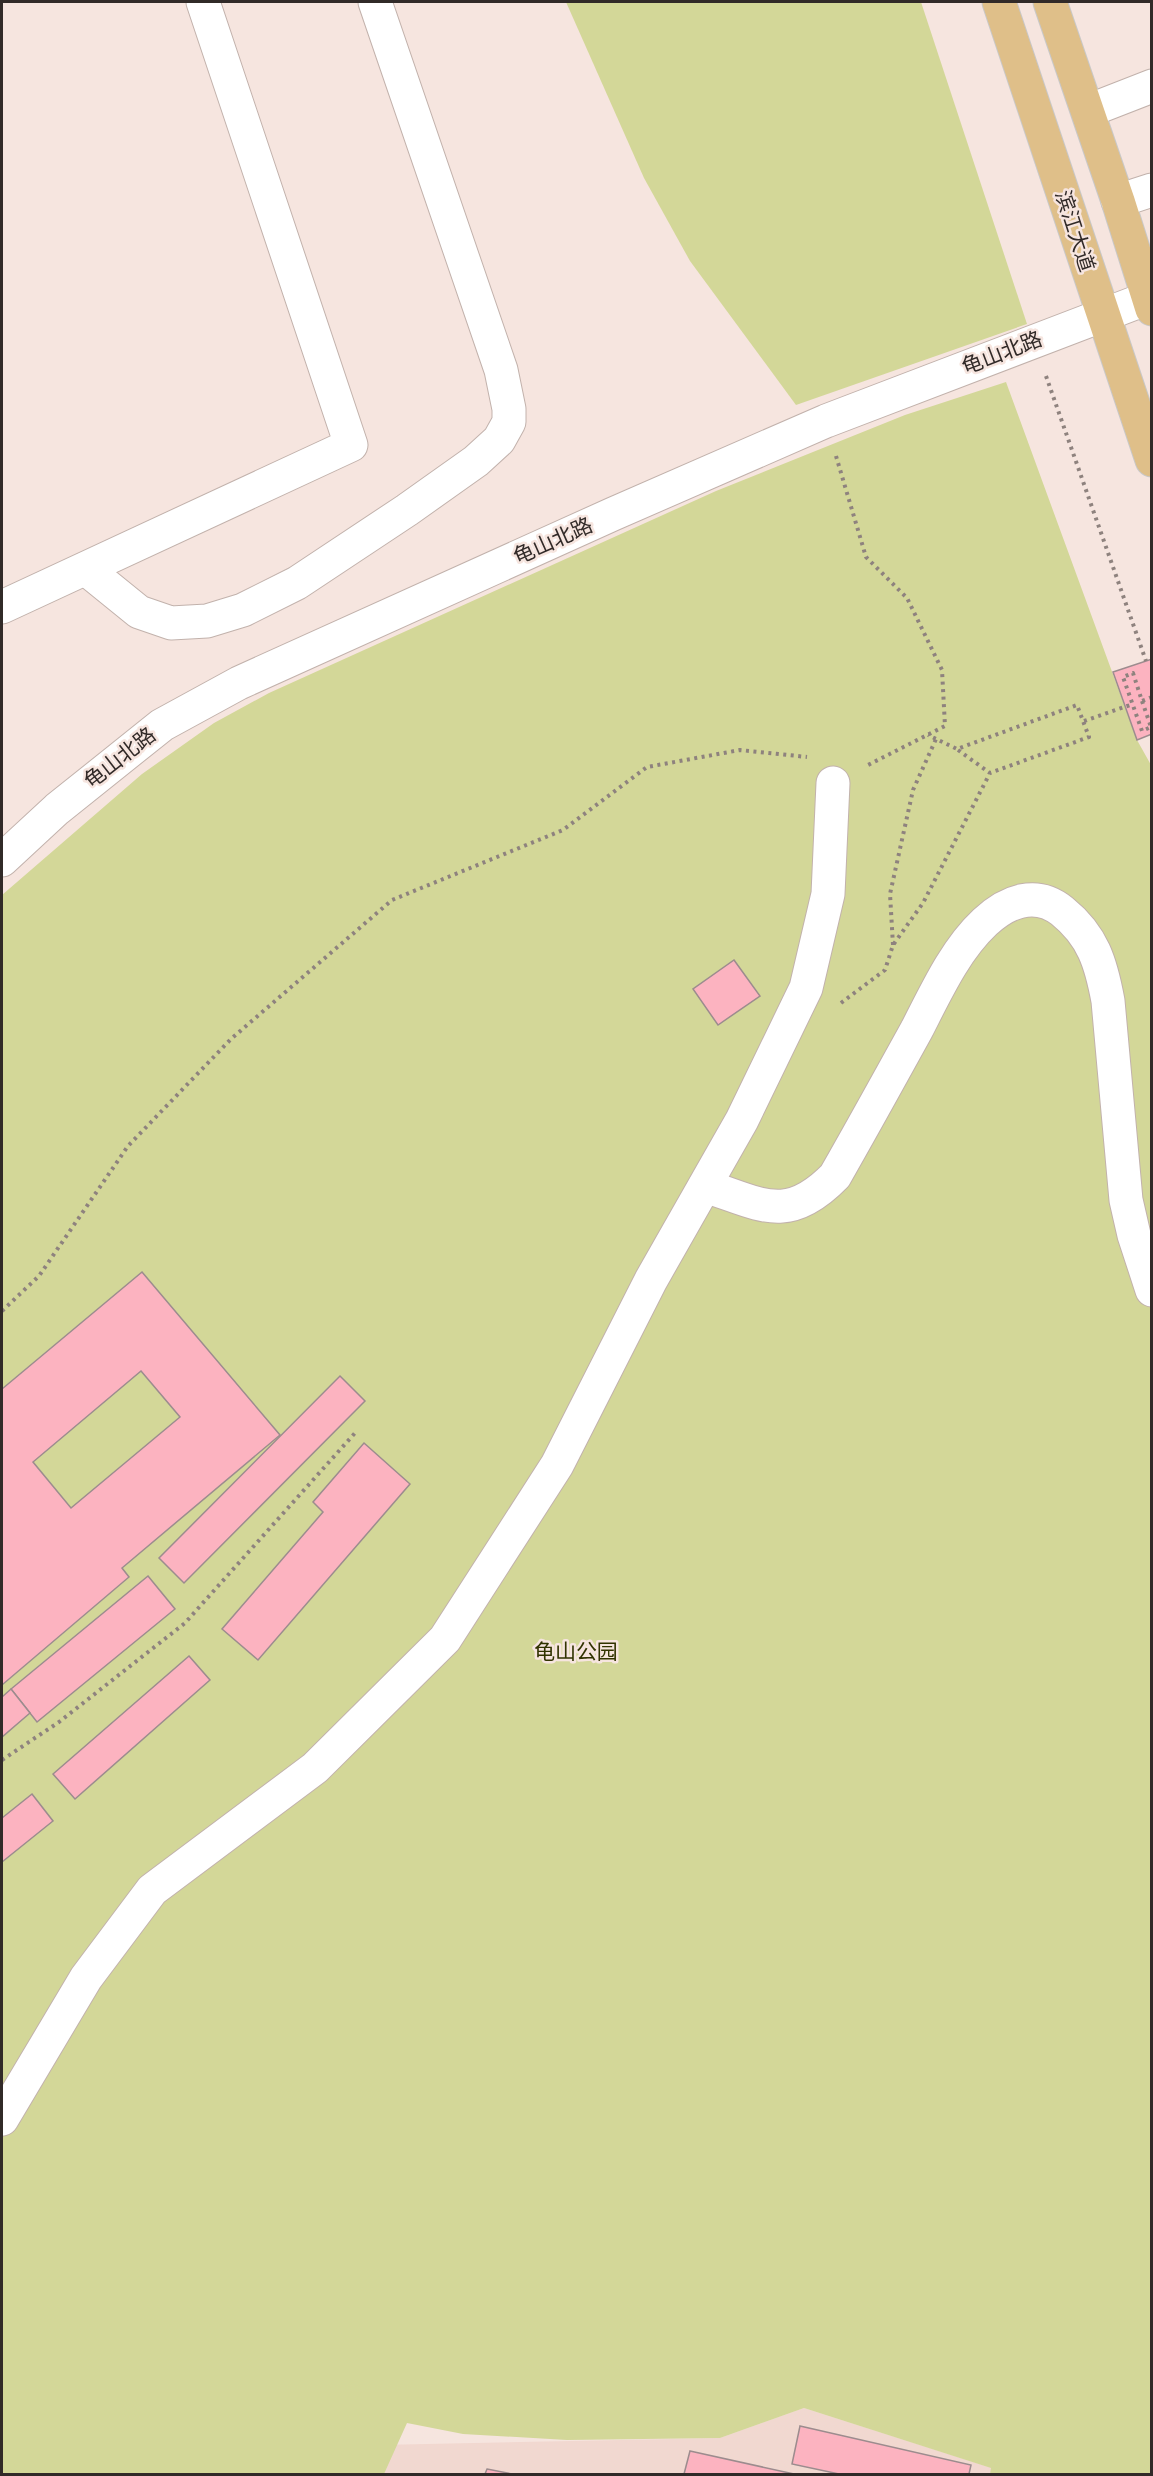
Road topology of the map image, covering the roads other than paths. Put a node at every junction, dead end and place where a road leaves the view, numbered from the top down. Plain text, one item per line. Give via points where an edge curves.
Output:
1 (203, 2) edge
2 (375, 2) edge
3 (999, 2) edge
4 (1050, 2) edge
5 (1152, 86) edge
6 (1088, 111) junction
7 (1152, 190) edge
8 (1119, 201) junction
9 (1150, 303) edge
10 (1103, 314) junction
11 (1152, 460) edge
12 (86, 569) junction
13 (2, 607) edge
14 (833, 783) road end
15 (2, 860) edge
16 (705, 1185) junction
17 (1152, 1290) edge
18 (2, 2119) edge

1 - 12 street via 351,445
2 - 12 street via 501,370 510,408 509,422 499,440 476,461 407,510 297,583 243,610 207,621 171,623 139,612
3 - 10 main road, 滨江大道
4 - 6 main road
5 - 6 street
6 - 8 main road
7 - 8 street
8 - 9 main road
9 - 10 street, 龟山北路
10 - 11 main road, 滨江大道
10 - 15 street, 龟山北路 via 826,421 238,683 162,726 57,809
12 - 13 street
14 - 16 street via 828,894 807,988
16 - 17 street via 766,1206 782,1207 817,1194 835,1176 951,966 985,922 1007,906 1034,898 1053,904 1084,930 1104,976 1126,1200
16 - 18 street via 651,1280 557,1465 445,1639 315,1768 152,1890 86,1978

